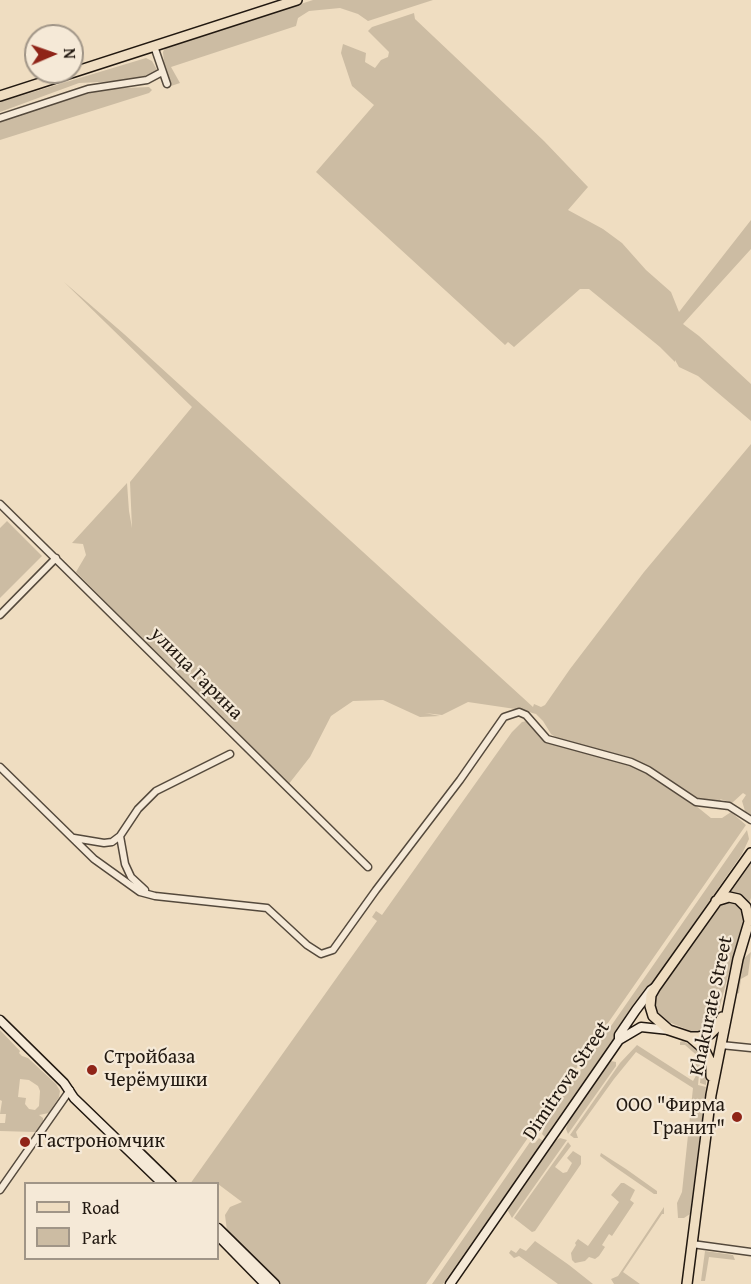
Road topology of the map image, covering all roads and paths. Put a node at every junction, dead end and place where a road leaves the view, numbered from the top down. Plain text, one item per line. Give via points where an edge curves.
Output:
1 (297, 0) edge
2 (154, 46) junction
3 (162, 72) junction
4 (167, 84) dead end
5 (2, 94) edge
6 (0, 118) edge
7 (0, 504) edge
8 (56, 558) junction
9 (0, 615) edge
10 (230, 754) dead end
11 (0, 767) edge
12 (751, 820) edge
13 (120, 836) junction
14 (73, 838) junction
15 (751, 854) edge
16 (368, 867) dead end
17 (156, 896) junction
18 (716, 901) junction
19 (750, 918) edge
20 (655, 988) junction
21 (729, 1001) junction
22 (0, 1020) edge
23 (669, 1030) junction
24 (690, 1037) junction
25 (619, 1040) junction
26 (721, 1046) junction
27 (751, 1048) edge
28 (70, 1090) junction
29 (711, 1095) junction
30 (161, 1182) edge
31 (170, 1182) edge
32 (1, 1189) edge
33 (219, 1229) edge
34 (219, 1237) edge
35 (692, 1244) junction
36 (751, 1252) edge
37 (266, 1284) edge
38 (275, 1284) edge
39 (450, 1284) edge
40 (687, 1284) edge

1 - 2 main road
2 - 3 street
2 - 5 main road
3 - 4 street
3 - 6 street via 147,80 88,89
7 - 8 street, улица Гарина
8 - 9 street
8 - 16 street, улица Гарина
10 - 13 street via 156,791
11 - 14 street
12 - 17 street via 729,806 696,802 631,762 547,739 519,712 504,717 329,953 317,953 267,908
13 - 14 street via 104,843
13 - 17 street via 124,864 131,877
14 - 17 street via 118,877 140,892
15 - 18 main road, Dimitrova Street
18 - 19 main road via 738,899
18 - 20 main road, Dimitrova Street
19 - 21 main road, Khakurate Street
20 - 23 main road via 651,1011
20 - 25 main road, Dimitrova Street
21 - 24 main road via 716,1029 705,1036
21 - 26 main road, Khakurate Street
22 - 28 main road
23 - 24 main road
23 - 25 main road via 641,1027
24 - 29 main road via 709,1058
25 - 39 main road, Dimitrova Street
26 - 27 street
26 - 29 main road, Khakurate Street
28 - 30 main road
28 - 31 main road
28 - 32 street
29 - 35 main road, Khakurate Street
33 - 38 main road
34 - 37 main road
35 - 36 street
35 - 40 main road, Khakurate Street

